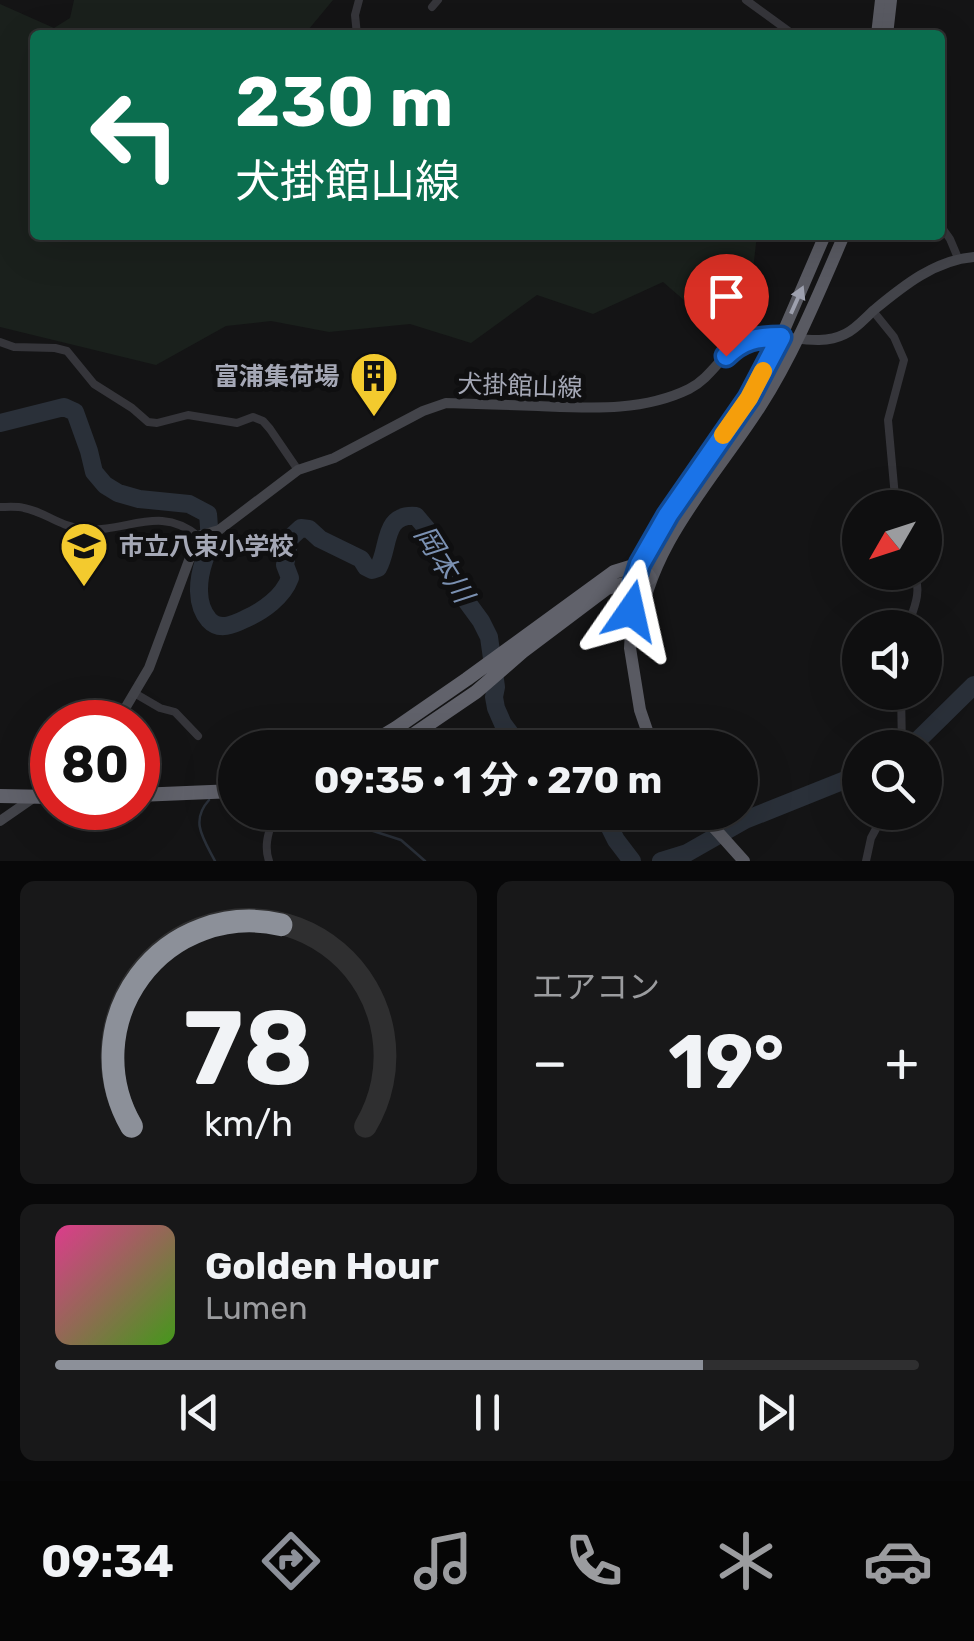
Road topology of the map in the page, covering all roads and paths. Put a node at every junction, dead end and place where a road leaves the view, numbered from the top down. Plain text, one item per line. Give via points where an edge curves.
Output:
1 (359, 0) edge
2 (746, 0) edge
3 (880, 0) edge
4 (891, 0) edge
5 (356, 30) edge
6 (779, 30) edge
7 (877, 30) edge
8 (888, 30) edge
9 (945, 232) edge
10 (823, 240) edge
11 (841, 240) edge
12 (974, 257) edge
13 (958, 258) junction
14 (873, 311) junction
15 (788, 338) junction
16 (0, 342) edge
17 (298, 470) junction
18 (894, 490) edge
19 (0, 507) edge
20 (200, 536) junction
21 (640, 564) junction
22 (650, 578) junction
23 (634, 583) junction
24 (519, 648) junction
25 (634, 681) junction
26 (472, 685) junction
27 (136, 694) junction
28 (132, 700) edge
29 (393, 730) edge
30 (418, 730) edge
31 (646, 730) edge
32 (198, 736) dead end
33 (218, 791) edge
34 (160, 794) edge
35 (0, 796) edge
36 (30, 796) edge
37 (30, 800) edge
38 (0, 821) edge
39 (269, 830) edge
40 (715, 830) edge
41 (875, 830) edge
42 (269, 861) edge
43 (744, 861) edge
44 (866, 861) edge

1 - 5 street
2 - 6 street
3 - 7 highway
4 - 8 highway
9 - 13 street
15 -> 10 highway
11 - 15 highway
12 - 13 main road, 犬掛館山線
13 - 14 main road, 犬掛館山線
14 - 15 main road, 犬掛館山線 via 840,336
14 - 18 street via 904,360 888,420
15 - 17 main road, 犬掛館山線 via 744,340 705,380 648,403 446,403
15 - 21 highway
15 - 22 highway via 788,359
16 - 17 street via 67,351 94,384 148,422 188,415 237,423 253,417 264,422
17 - 20 main road, 犬掛館山線 via 218,530
19 - 20 street via 86,529 161,520
20 - 27 main road
21 - 22 highway
21 - 23 highway
21 - 24 highway via 605,578
22 - 23 highway
22 - 25 highway
23 - 24 highway via 607,588
23 - 25 highway
24 - 26 highway
25 - 31 highway
26 - 29 highway
26 - 30 highway
27 - 28 main road
27 - 32 street via 175,712
33 - 34 highway
35 - 36 highway, bridge
37 - 38 main road
39 - 42 street
40 - 43 highway
41 - 44 street

